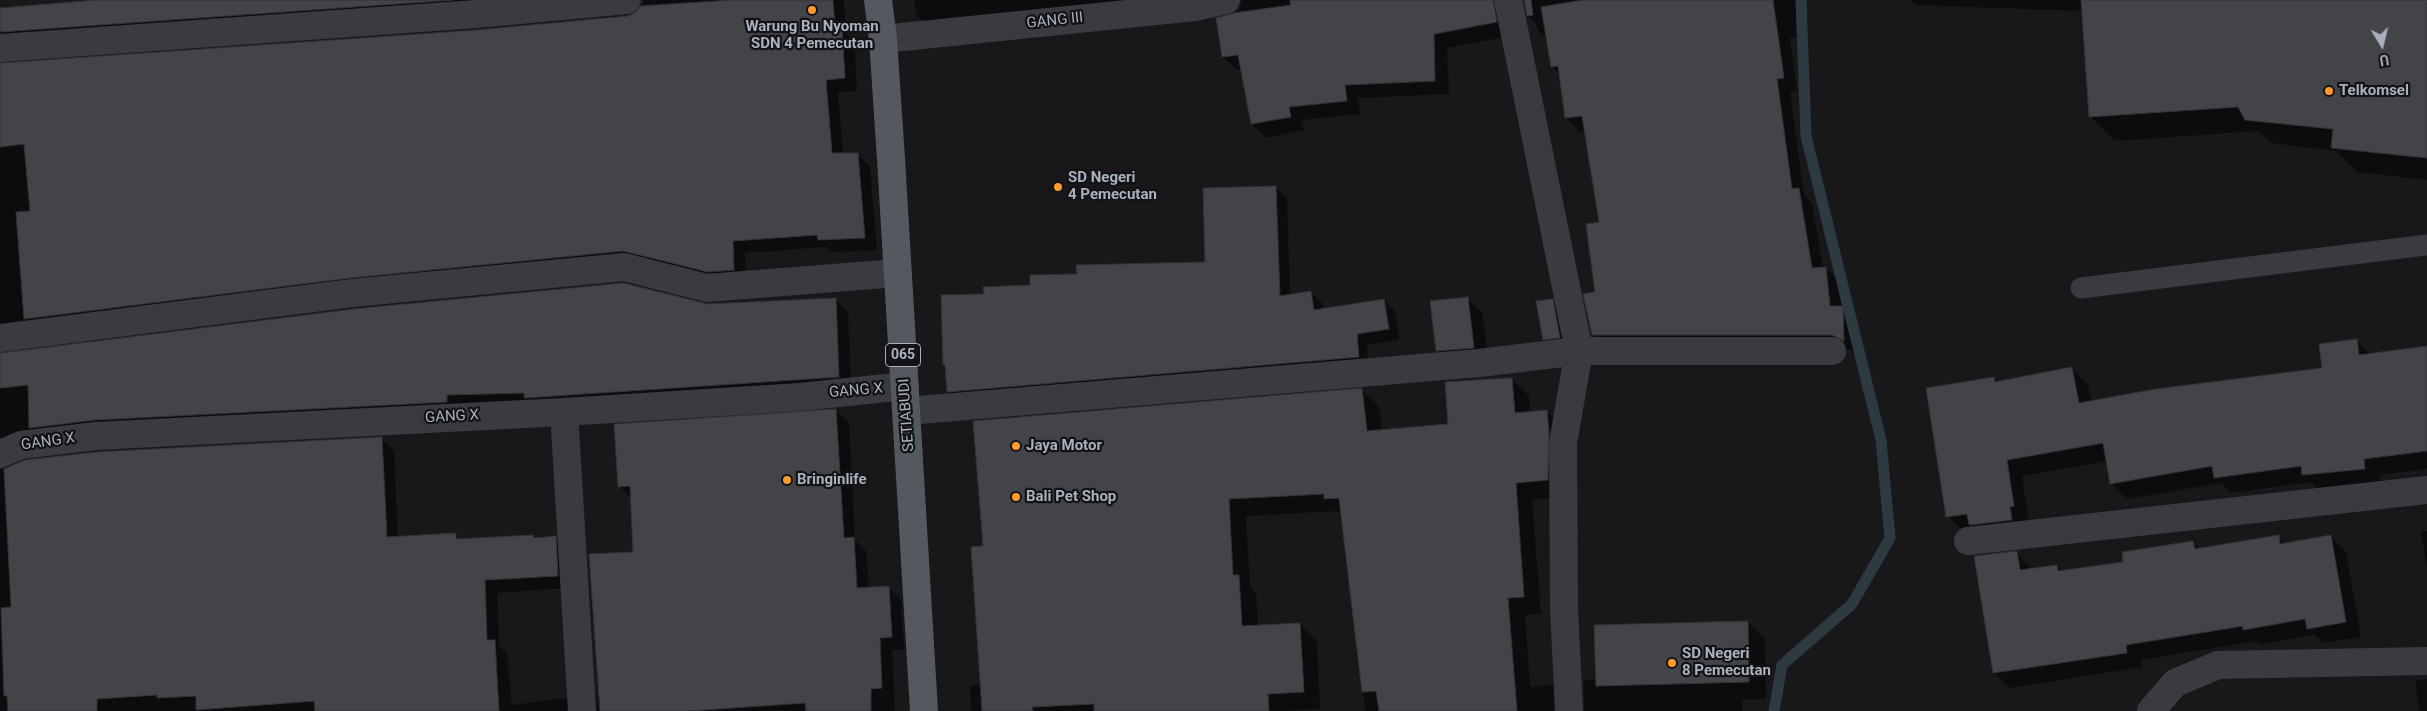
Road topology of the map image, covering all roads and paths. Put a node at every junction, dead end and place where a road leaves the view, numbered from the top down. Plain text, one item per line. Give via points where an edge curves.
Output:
1 (626, 0) edge
2 (878, 0) edge
3 (1226, 0) edge
4 (1508, 0) edge
5 (883, 39) junction
6 (0, 48) edge
7 (2427, 245) edge
8 (897, 273) junction
9 (2081, 288) dead end
10 (0, 338) edge
11 (1832, 350) dead end
12 (1579, 351) junction
13 (906, 399) junction
14 (564, 412) junction
15 (0, 454) edge
16 (2427, 490) edge
17 (1968, 541) dead end
18 (2427, 661) edge
19 (582, 711) edge
20 (924, 711) edge
21 (1569, 711) edge
22 (2151, 711) edge

1 - 6 street
2 - 5 main road, SETIABUDI / 065
3 - 5 street, GANG III via 1195,7
4 - 12 street
5 - 8 main road, SETIABUDI / 065
7 - 9 lane
8 - 10 street via 707,288 624,267 352,293
8 - 13 main road, SETIABUDI / 065
11 - 12 street, GANG X
12 - 13 street, GANG X via 1479,363
12 - 21 street via 1563,443 1564,608
13 - 14 street, GANG X via 800,396
13 - 20 main road, SETIABUDI / 065
14 - 15 street, GANG X via 96,436 22,445
14 - 19 street
16 - 17 street
18 - 22 street via 2218,665 2175,683

